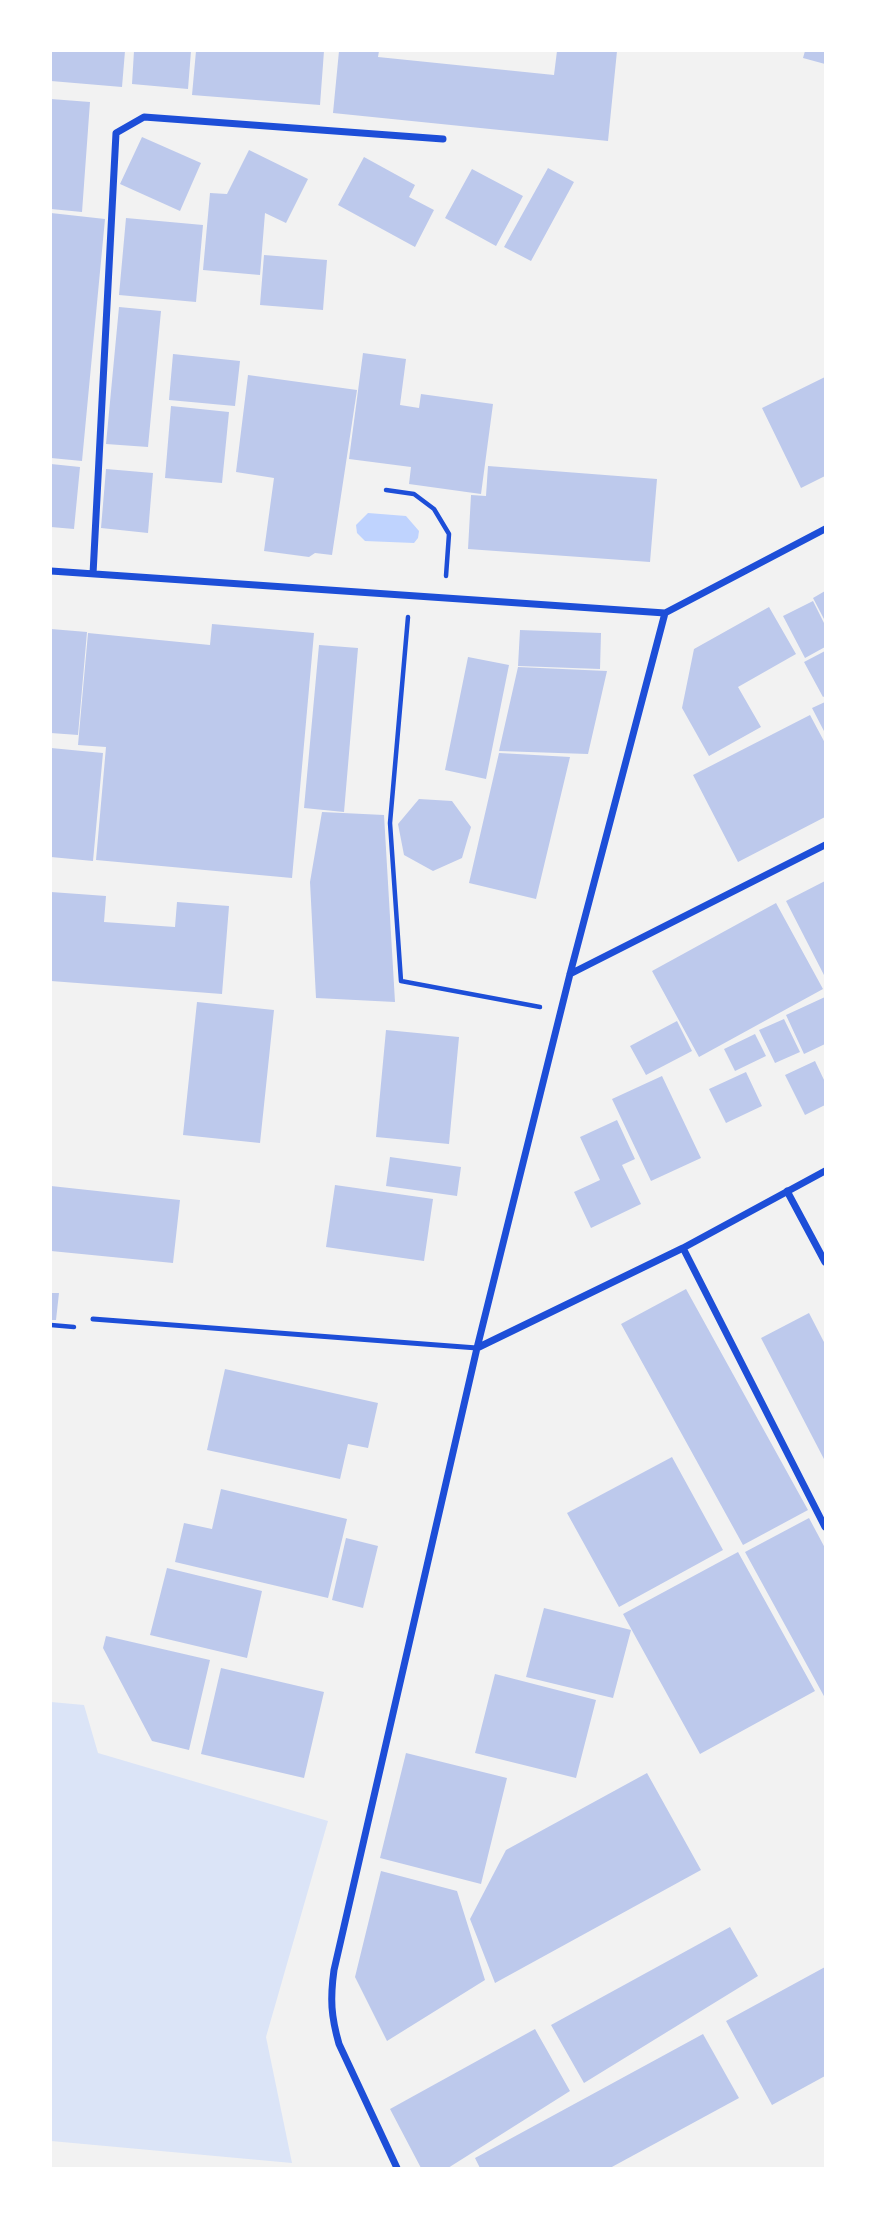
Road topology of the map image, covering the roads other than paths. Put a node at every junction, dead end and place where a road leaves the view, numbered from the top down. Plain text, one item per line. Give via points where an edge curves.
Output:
1 (443, 139) dead end
2 (825, 529) edge
3 (51, 571) edge
4 (93, 574) junction
5 (665, 613) junction
6 (825, 845) edge
7 (570, 974) junction
8 (825, 1171) edge
9 (787, 1191) junction
10 (683, 1248) junction
11 (825, 1262) edge
12 (93, 1318) dead end
13 (477, 1348) junction
14 (825, 1527) edge
15 (397, 2168) edge

1 - 4 street via 144,117 116,133
2 - 5 street
3 - 4 street
4 - 5 street
5 - 7 street
6 - 7 street
7 - 13 street
8 - 9 street
9 - 10 street
9 - 11 street
10 - 13 street
10 - 14 street
12 - 13 lane
13 - 15 street via 330,2000 339,2044

